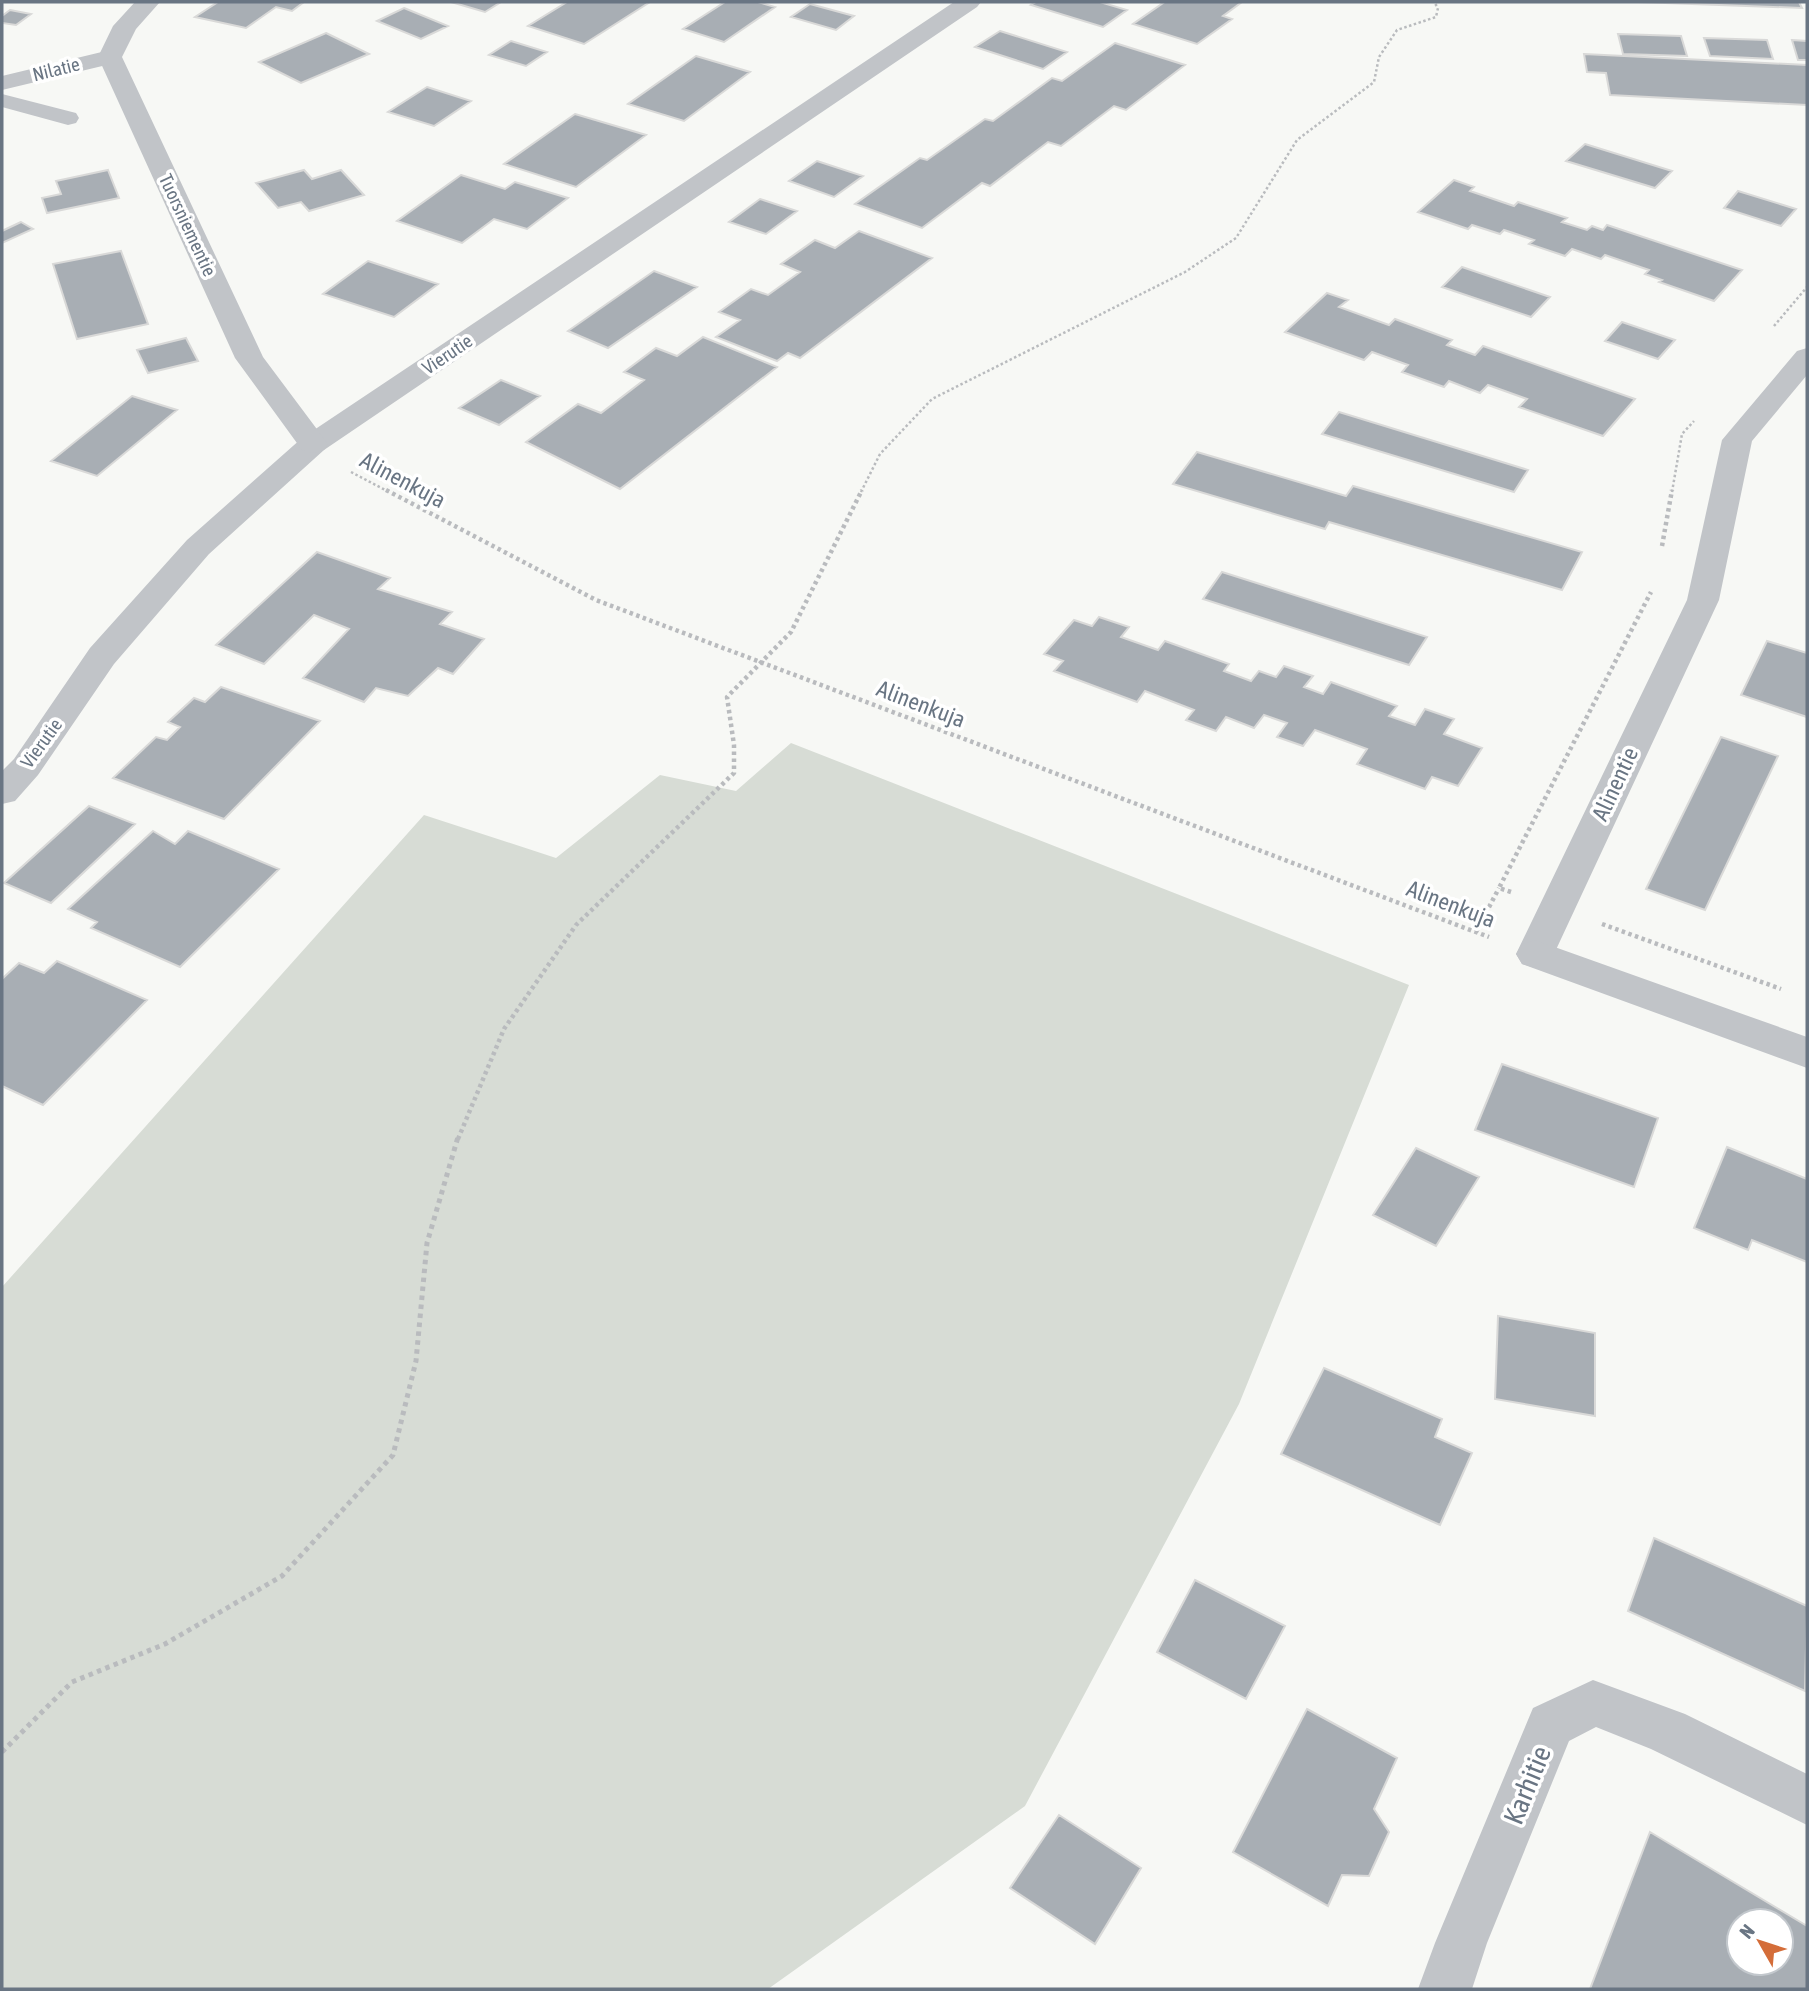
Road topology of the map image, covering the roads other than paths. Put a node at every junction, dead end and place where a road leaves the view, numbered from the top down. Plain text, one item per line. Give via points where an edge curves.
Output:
1 (148, 2) edge
2 (969, 2) edge
3 (110, 57) junction
4 (2, 83) edge
5 (2, 100) edge
6 (68, 118) dead end
7 (1807, 357) edge
8 (313, 444) junction
9 (2, 792) edge
10 (1807, 1053) edge
11 (1807, 1800) edge
12 (1445, 1989) edge

1 - 3 street via 125,26
2 - 8 street, Vierutie
3 - 4 street, Nilatie
3 - 8 street, Tuorsniementie via 249,358
5 - 6 lane
7 - 10 street, Alinentie via 1737,440 1703,600 1535,954
8 - 9 street, Vierutie via 198,547 102,656 26,767
11 - 12 street, Karhitie via 1667,1731 1593,1703 1551,1725

